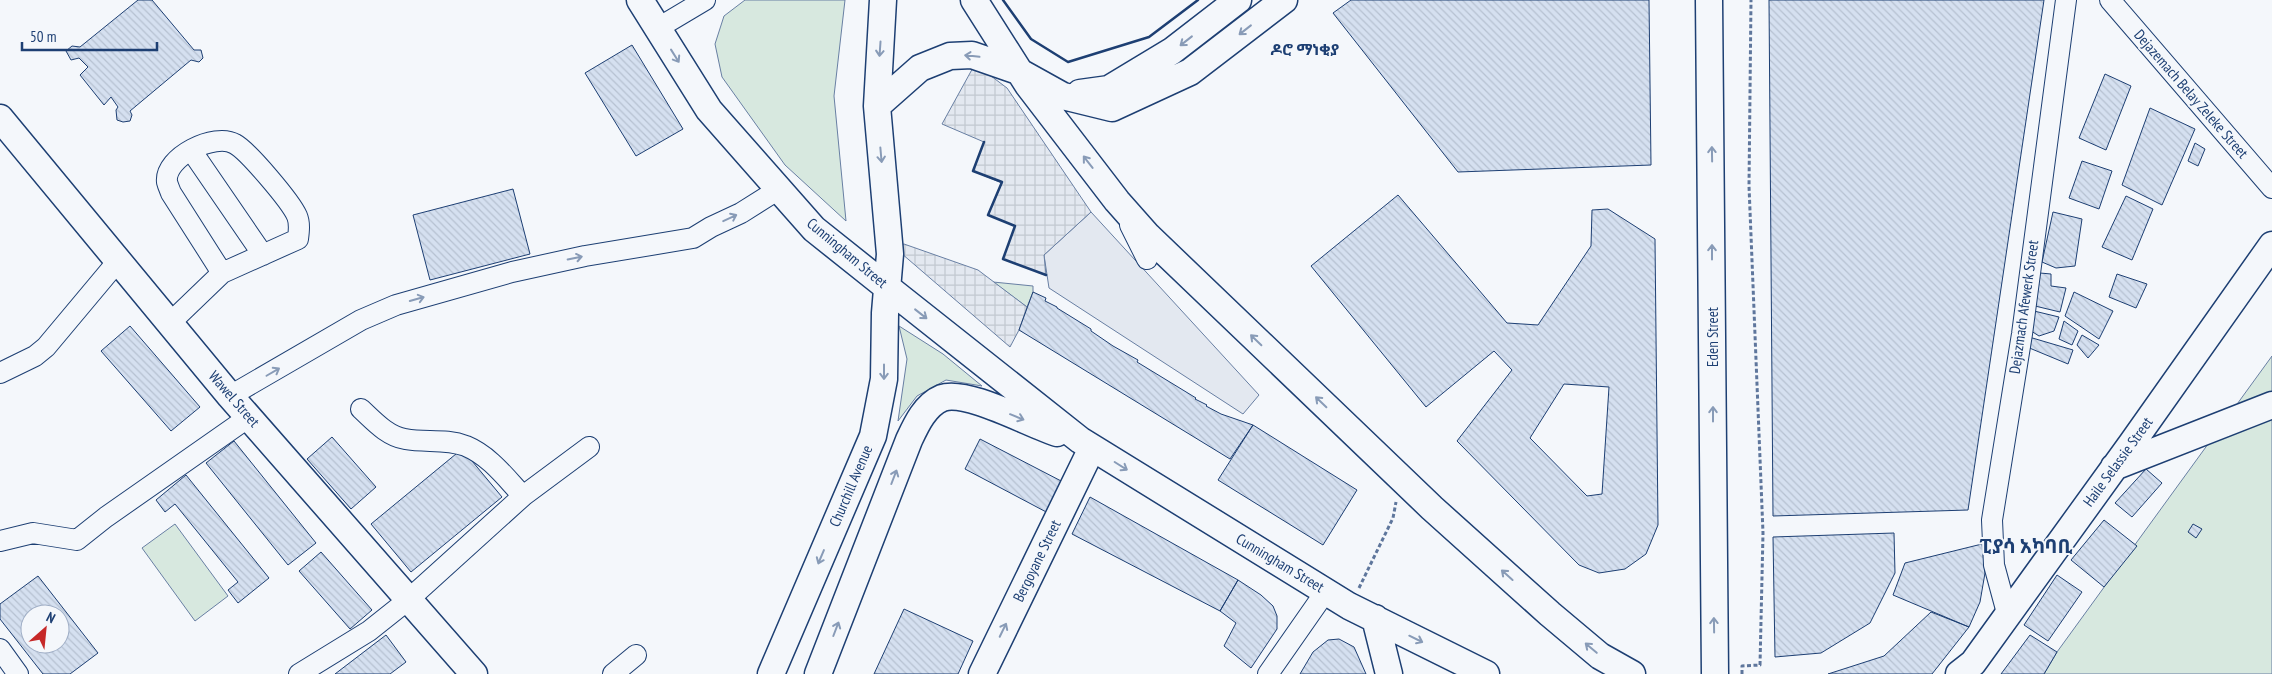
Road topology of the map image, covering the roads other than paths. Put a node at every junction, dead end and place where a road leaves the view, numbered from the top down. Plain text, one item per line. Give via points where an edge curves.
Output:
1 (640, 0) edge
2 (705, 0) edge
3 (883, 0) edge
4 (974, 0) edge
5 (1238, 0) edge
6 (1284, 0) edge
7 (1709, 0) edge
8 (2066, 0) edge
9 (2110, 0) edge
10 (658, 28) junction
11 (1018, 71) junction
12 (1063, 96) junction
13 (877, 106) junction
14 (0, 118) edge
15 (191, 150) junction
16 (2272, 188) edge
17 (779, 189) junction
18 (1117, 201) junction
19 (2272, 245) edge
20 (263, 255) junction
21 (1147, 259) dead end
22 (118, 261) junction
23 (222, 273) junction
24 (888, 288) junction
25 (170, 323) junction
26 (0, 373) edge
27 (230, 396) junction
28 (2272, 405) edge
29 (361, 409) dead end
30 (249, 417) junction
31 (1086, 444) junction
32 (589, 447) dead end
33 (2114, 467) junction
34 (523, 496) junction
35 (0, 541) edge
36 (1326, 592) junction
37 (408, 600) junction
38 (2007, 614) junction
39 (1375, 618) junction
40 (0, 650) edge
41 (636, 655) dead end
42 (1968, 670) edge
43 (18, 674) edge
44 (299, 674) edge
45 (474, 674) edge
46 (613, 674) edge
47 (771, 674) edge
48 (818, 674) edge
49 (982, 674) edge
50 (1268, 674) edge
51 (1389, 674) edge
52 (1486, 674) edge
53 (1632, 674) edge
54 (1715, 674) edge

1 - 10 main road, Cunningham Street
2 - 10 street
3 -> 13 main road, Churchill Avenue
4 - 11 main road
5 -> 12 main road via 1172,51 1109,89
6 -> 12 main road via 1190,72 1112,108
54 -> 7 main road, Eden Street
8 - 38 street, Dejazmach Afewerk Street via 2022,334 1992,520 1994,564
9 - 16 street, Dejazemach Belay Zeleke Street
10 -> 17 main road, Cunningham Street via 709,110
11 - 12 main road
11 -> 13 main road via 972,55 950,56 920,68
18 -> 11 main road
13 -> 24 main road, Churchill Avenue via 890,254
14 - 22 main road, Wawel Street
15 - 20 street
15 - 20 street via 216,140 234,143 276,185 297,216 298,239
15 - 23 street via 177,160 167,181 171,193
17 - 24 main road, Cunningham Street via 814,229
27 -> 17 street via 362,320 396,305 512,272 693,238
18 - 21 street
53 -> 18 main road via 1600,656 1550,614 1400,478 1148,236
19 - 33 main road, Haile Selassie Street
20 - 23 street
22 - 25 main road, Wawel Street
22 - 26 street via 46,347
23 - 25 street
24 -> 31 main road, Cunningham Street
24 -> 47 main road, Churchill Avenue via 884,379 872,436
25 - 27 main road, Wawel Street
27 - 30 main road, Wawel Street
28 - 33 main road
29 - 34 street via 382,429 404,439 442,440 465,446 484,456
30 - 35 street via 77,540 33,533
30 - 37 main road, Wawel Street
31 -> 36 main road, Cunningham Street
48 -> 31 main road, Cunningham Street via 894,476 917,423 928,409 942,398 954,396
49 -> 31 main road, Bergoyane Street
32 - 34 street
33 - 38 main road, Haile Selassie Street
34 - 37 street
36 - 39 main road, Cunningham Street
36 - 50 street
37 - 44 street via 369,631
37 - 45 main road, Wawel Street
38 - 42 main road, Haile Selassie Street
39 - 51 main road
39 -> 52 main road, Cunningham Street
40 - 43 street
41 - 46 street

